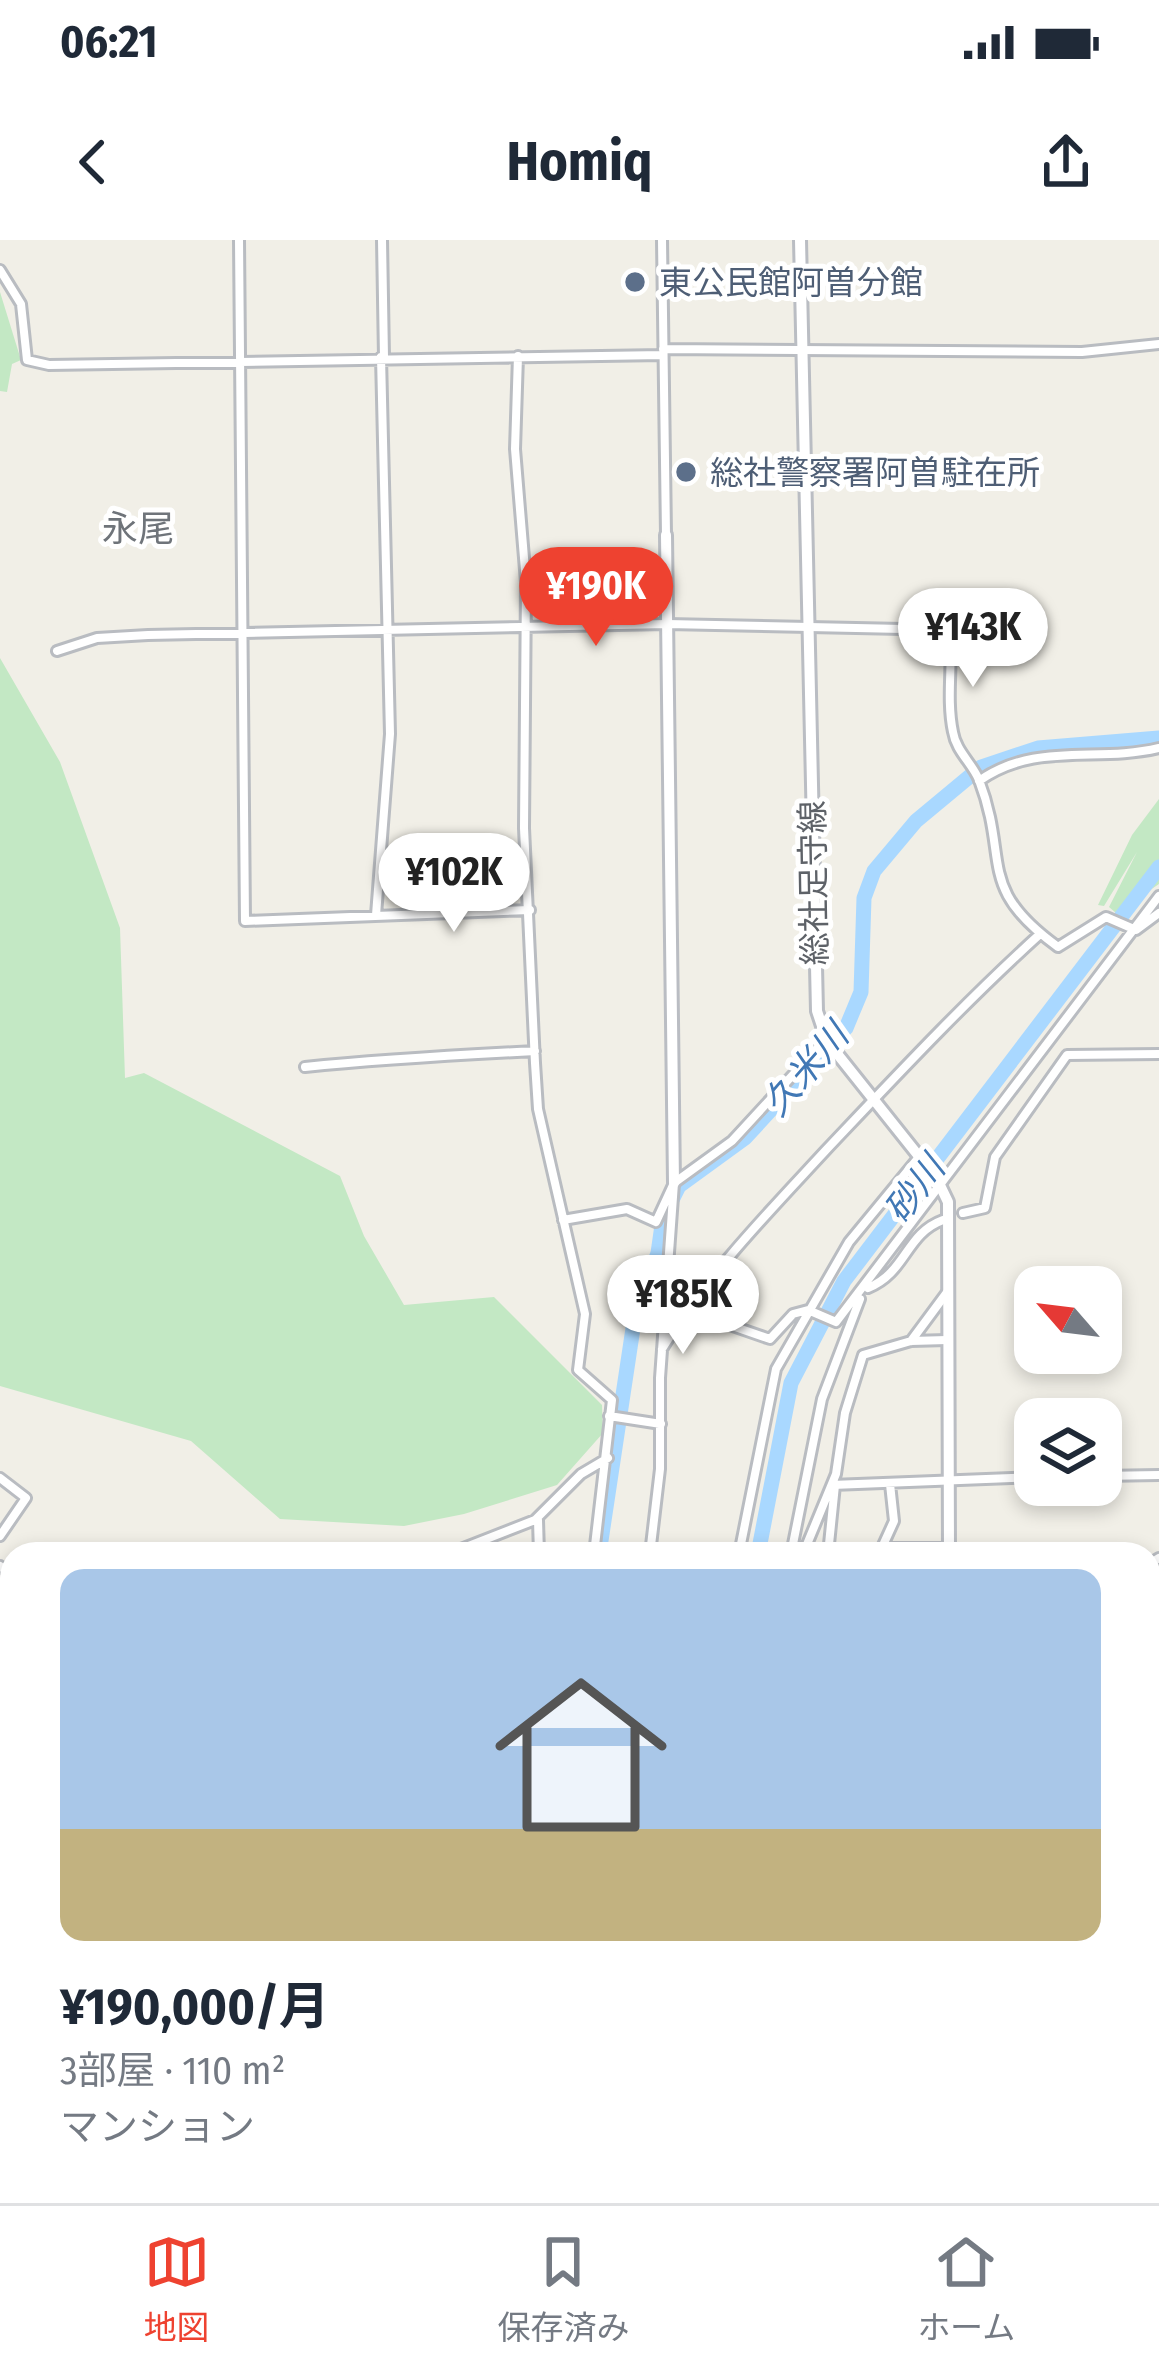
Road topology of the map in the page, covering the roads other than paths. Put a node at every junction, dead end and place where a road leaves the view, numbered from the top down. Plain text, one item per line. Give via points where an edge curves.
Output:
1 (239, 240) edge
2 (382, 240) edge
3 (662, 240) edge
4 (800, 240) edge
5 (0, 270) edge
6 (1159, 344) edge
7 (801, 348) junction
8 (663, 352) junction
9 (518, 356) junction
10 (382, 357) junction
11 (236, 363) junction
12 (666, 535) joint
13 (667, 624) junction
14 (809, 628) junction
15 (523, 629) junction
16 (386, 632) junction
17 (243, 634) junction
18 (57, 651) dead end
19 (1159, 748) edge
20 (979, 779) junction
21 (1159, 896) edge
22 (530, 910) junction
23 (1159, 913) edge
24 (376, 915) junction
25 (1127, 927) junction
26 (1040, 934) junction
27 (829, 1044) junction
28 (535, 1052) junction
29 (1159, 1054) edge
30 (305, 1067) dead end
31 (874, 1100) junction
32 (921, 1159) junction
33 (938, 1182) junction
34 (673, 1188) junction
35 (963, 1213) dead end
36 (563, 1220) junction
37 (943, 1220) dead end
38 (670, 1288) junction
39 (864, 1290) junction
40 (949, 1291) junction
41 (692, 1300) junction
42 (686, 1310) junction
43 (808, 1310) junction
44 (836, 1322) junction
45 (947, 1340) junction
46 (911, 1341) junction
47 (840, 1342) junction
48 (662, 1349) junction
49 (614, 1416) junction
50 (661, 1424) junction
51 (608, 1459) junction
52 (1159, 1474) edge
53 (1122, 1475) edge
54 (1014, 1477) edge
55 (0, 1478) edge
56 (950, 1478) junction
57 (890, 1484) junction
58 (834, 1485) junction
59 (538, 1518) junction
60 (0, 1536) edge
61 (478, 1542) edge
62 (539, 1542) edge
63 (596, 1542) edge
64 (651, 1542) edge
65 (741, 1542) edge
66 (793, 1542) edge
67 (808, 1542) edge
68 (829, 1542) edge
69 (885, 1542) edge
70 (950, 1542) edge

1 - 11 street
2 - 10 street
3 - 8 street
4 - 7 main road, 総社足守線
5 - 11 street via 22,304 27,360
6 - 7 street via 1082,352
7 - 8 street
7 - 14 main road, 総社足守線
8 - 9 street
8 - 12 street
9 - 10 street
9 - 15 street
10 - 11 street
10 - 16 street
11 - 17 street
12 - 13 main road
13 - 14 street
13 - 15 street
13 - 34 main road
14 - 20 street via 950,630 953,733
14 - 27 main road, 総社足守線 via 814,973
15 - 16 street
15 - 22 street
16 - 17 street
16 - 24 street via 390,734
17 - 18 street via 97,638
17 - 24 street via 244,921
19 - 20 street via 1044,755
20 - 26 street via 999,885
21 - 25 street
22 - 24 street
22 - 28 street
23 - 25 street
25 - 26 street via 1109,916 1058,947
25 - 33 street
26 - 31 street
27 - 31 main road, 総社足守線
27 - 34 street
28 - 30 street
28 - 36 street via 538,1109
29 - 35 street via 1067,1054 995,1157 985,1208
31 - 32 main road, 総社足守線
31 - 41 street
32 - 33 main road, 総社足守線
32 - 43 street via 849,1242
33 - 39 street
33 - 40 main road, 総社足守線 via 951,1221
34 - 36 street via 656,1222 627,1209
34 - 38 street
36 - 49 street via 585,1314 578,1370 612,1400
37 - 39 street via 918,1235 892,1278
38 - 41 street
38 - 48 street
39 - 44 street
39 - 47 street
40 - 45 main road, 総社足守線
40 - 46 street
41 - 42 street
42 - 43 street via 770,1339
42 - 48 street
43 - 44 street
43 - 65 street via 776,1369
44 - 47 street
45 - 46 street
45 - 56 main road, 総社足守線
46 - 58 street via 872,1349 857,1365
47 - 66 street
48 - 50 street
49 - 50 street
49 - 51 street
50 - 64 street
51 - 59 street
51 - 63 street
52 - 53 street
54 - 56 street
55 - 60 street via 26,1498
56 - 57 street
56 - 70 main road, 総社足守線
57 - 58 street
57 - 69 street via 894,1521
58 - 67 street
58 - 68 street
59 - 61 street
59 - 62 street

